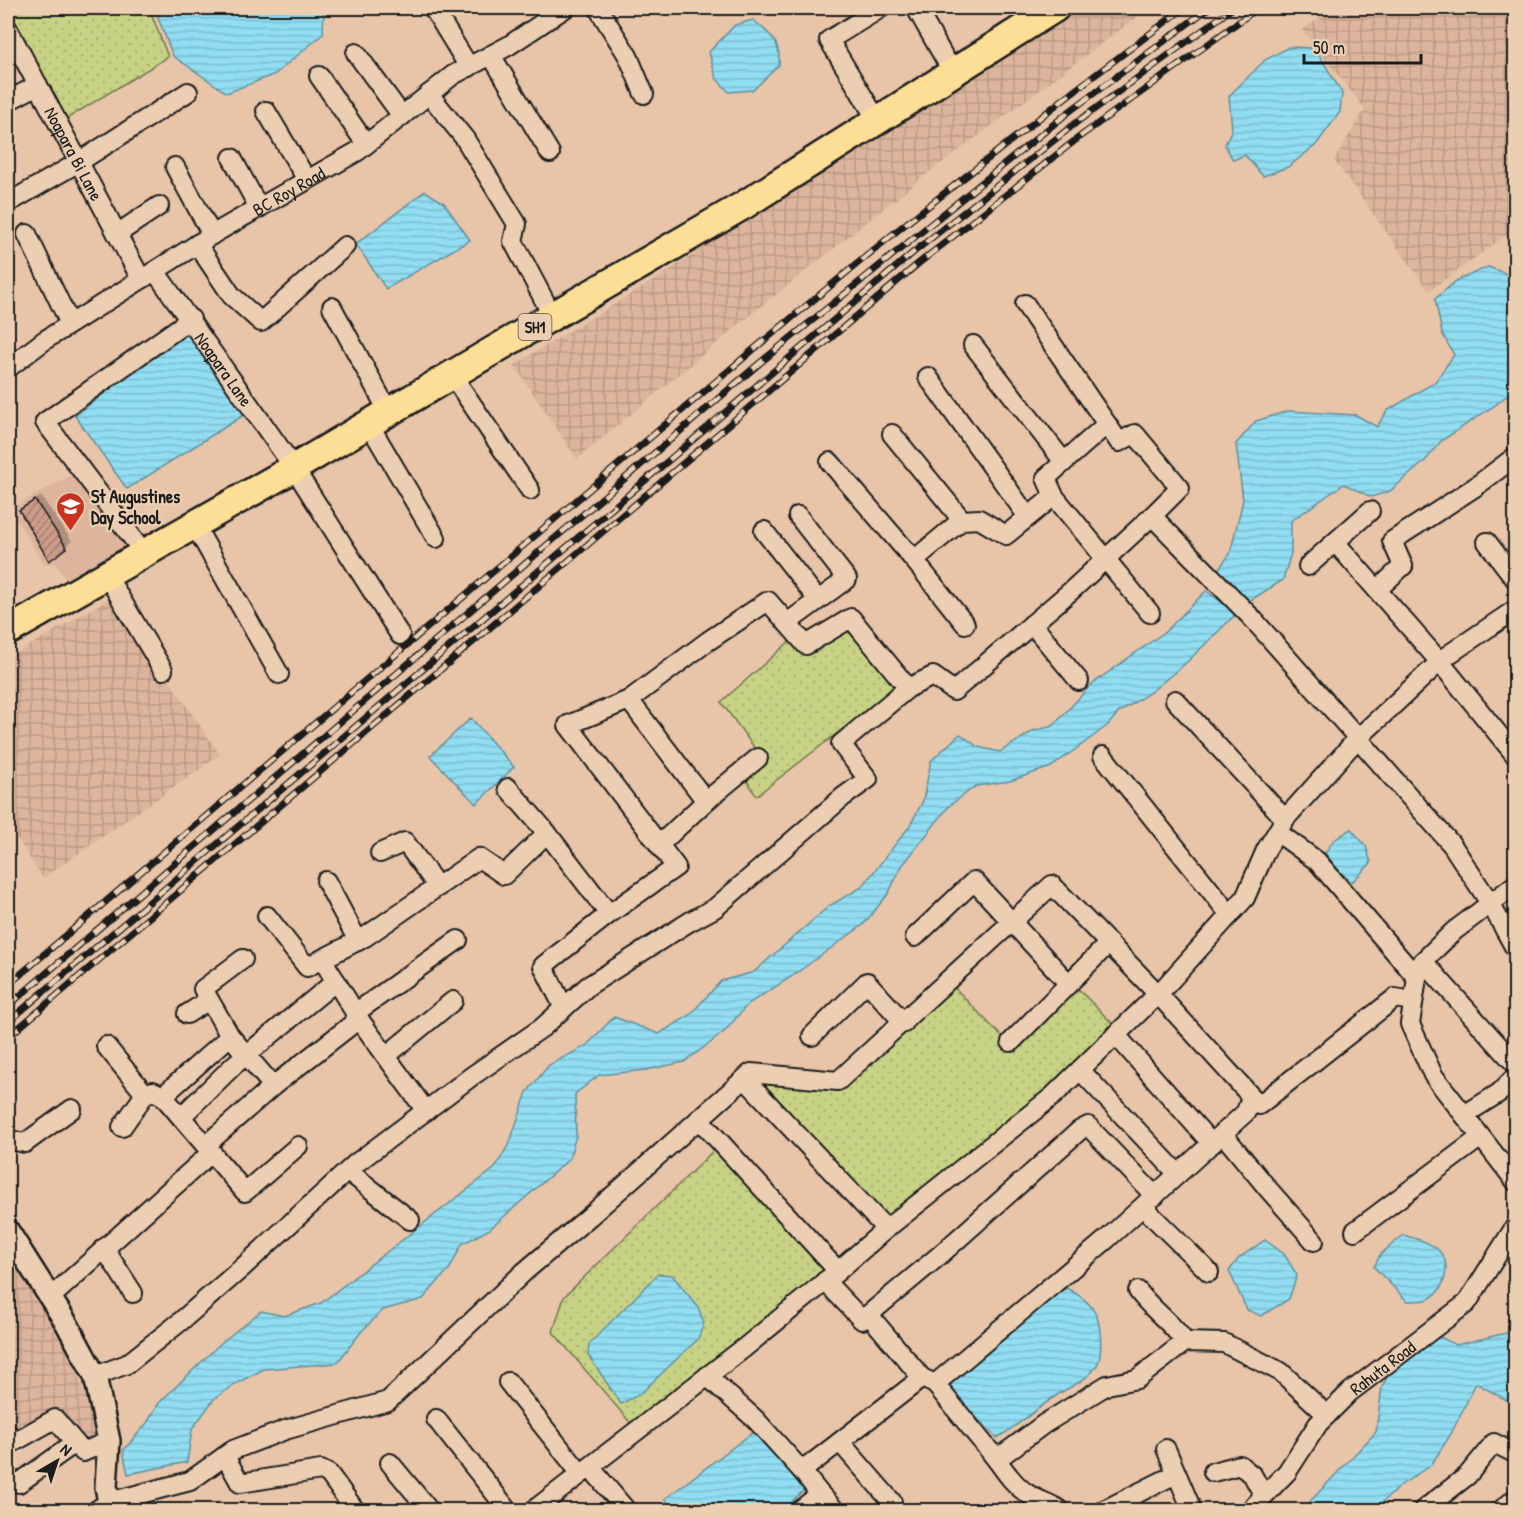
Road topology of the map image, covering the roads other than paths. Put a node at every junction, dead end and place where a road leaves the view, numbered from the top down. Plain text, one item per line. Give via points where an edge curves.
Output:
1 (433, 8) edge
2 (565, 8) edge
3 (598, 8) edge
4 (881, 8) edge
5 (916, 8) edge
6 (1055, 8) edge
7 (8, 29) edge
8 (356, 53) dead end
9 (491, 55) junction
10 (469, 67) junction
11 (953, 73) junction
12 (319, 76) dead end
13 (38, 85) junction
14 (188, 92) dead end
15 (429, 94) junction
16 (644, 94) dead end
17 (8, 101) edge
18 (266, 111) dead end
19 (402, 116) junction
20 (877, 120) junction
21 (366, 144) junction
22 (550, 153) dead end
23 (232, 158) dead end
24 (79, 162) junction
25 (175, 167) dead end
26 (307, 180) junction
27 (8, 202) edge
28 (159, 206) dead end
29 (258, 208) junction
30 (27, 234) dead end
31 (117, 234) junction
32 (204, 240) junction
33 (345, 246) dead end
34 (148, 275) junction
35 (1025, 304) dead end
36 (332, 307) dead end
37 (553, 317) junction
38 (191, 319) junction
39 (70, 324) junction
40 (973, 345) dead end
41 (8, 368) edge
42 (452, 375) junction
43 (928, 378) dead end
44 (379, 419) junction
45 (1107, 424) junction
46 (892, 434) dead end
47 (1515, 456) edge
48 (830, 462) dead end
49 (1064, 462) junction
50 (294, 468) junction
51 (530, 490) dead end
52 (1054, 496) junction
53 (1370, 511) dead end
54 (798, 516) dead end
55 (1152, 516) junction
56 (1028, 517) junction
57 (962, 520) junction
58 (194, 524) junction
59 (764, 531) dead end
60 (436, 538) dead end
61 (1335, 542) junction
62 (1487, 542) dead end
63 (144, 553) junction
64 (1106, 558) junction
65 (914, 560) junction
66 (1308, 566) dead end
67 (106, 574) junction
68 (1515, 580) edge
69 (1377, 590) junction
70 (818, 600) junction
71 (1515, 609) edge
72 (1150, 614) dead end
73 (788, 623) junction
74 (965, 624) dead end
75 (1032, 624) junction
76 (8, 632) edge
77 (400, 635) dead end
78 (1440, 662) junction
79 (163, 670) dead end
80 (279, 674) dead end
81 (1079, 681) dead end
82 (908, 688) junction
83 (629, 700) junction
84 (1175, 700) dead end
85 (1358, 738) junction
86 (1103, 756) dead end
87 (1515, 756) edge
88 (758, 758) dead end
89 (508, 789) dead end
90 (706, 801) junction
91 (1281, 825) junction
92 (547, 833) junction
93 (659, 845) junction
94 (380, 853) dead end
95 (326, 881) dead end
96 (1515, 884) edge
97 (438, 887) junction
98 (1490, 903) junction
99 (609, 914) junction
100 (1230, 915) junction
101 (267, 916) dead end
102 (1012, 922) junction
103 (915, 937) dead end
104 (458, 940) dead end
105 (358, 941) junction
106 (1109, 944) junction
107 (1515, 950) edge
108 (243, 959) dead end
109 (322, 959) junction
110 (1420, 970) junction
111 (336, 981) junction
112 (1069, 984) junction
113 (1158, 994) junction
114 (209, 1000) junction
115 (453, 1001) dead end
116 (1413, 1001) junction
117 (564, 1008) junction
118 (187, 1014) dead end
119 (357, 1016) junction
120 (904, 1023) junction
121 (1116, 1035) junction
122 (230, 1036) junction
123 (812, 1036) dead end
124 (1011, 1042) dead end
125 (106, 1046) dead end
126 (246, 1055) junction
127 (386, 1056) junction
128 (1515, 1065) edge
129 (1080, 1070) junction
130 (1515, 1076) edge
131 (745, 1079) junction
132 (273, 1086) junction
133 (154, 1095) junction
134 (1251, 1096) junction
135 (72, 1109) dead end
136 (426, 1111) junction
137 (1464, 1115) junction
138 (181, 1117) junction
139 (699, 1119) junction
140 (122, 1127) dead end
141 (1481, 1137) junction
142 (1217, 1139) junction
143 (8, 1141) edge
144 (298, 1146) dead end
145 (209, 1149) junction
146 (348, 1171) junction
147 (1178, 1174) junction
148 (1515, 1182) edge
149 (1149, 1201) junction
150 (410, 1220) dead end
151 (1515, 1225) edge
152 (886, 1229) junction
153 (8, 1231) edge
154 (1355, 1231) dead end
155 (1314, 1240) dead end
156 (104, 1248) junction
157 (1209, 1272) dead end
158 (831, 1276) junction
159 (1138, 1291) dead end
160 (133, 1293) dead end
161 (50, 1298) junction
162 (869, 1315) junction
163 (1185, 1342) junction
164 (94, 1376) junction
165 (707, 1376) junction
166 (928, 1381) junction
167 (508, 1382) dead end
168 (1327, 1415) junction
169 (436, 1419) dead end
170 (8, 1433) edge
171 (109, 1441) junction
172 (840, 1442) junction
173 (75, 1443) junction
174 (1166, 1449) dead end
175 (1515, 1454) edge
176 (993, 1455) junction
177 (225, 1456) junction
178 (390, 1463) dead end
179 (586, 1471) junction
180 (802, 1471) junction
181 (1213, 1472) dead end
182 (1176, 1474) junction
183 (19, 1483) dead end
184 (820, 1494) junction
185 (1264, 1496) junction
186 (1515, 1498) edge
187 (892, 1502) dead end
188 (1190, 1505) dead end
189 (107, 1508) edge
190 (355, 1510) edge
191 (429, 1510) edge
192 (508, 1510) edge
193 (534, 1510) edge
194 (626, 1510) edge
195 (800, 1510) edge
196 (836, 1510) edge
197 (1060, 1510) edge
198 (1104, 1510) edge
199 (1250, 1510) edge
200 (1423, 1510) edge
201 (1501, 1510) edge

1 - 10 street
2 - 9 street, BC Roy Road
3 - 16 street via 628,56
4 - 20 street via 829,40
5 - 11 street
6 - 11 main road, SH1
7 - 13 street, Noapara Bi Lane
8 - 19 street
9 - 10 street, BC Roy Road
9 - 22 street
10 - 15 street, BC Roy Road
11 - 20 main road, SH1
12 - 21 street
13 - 17 street
13 - 24 street, Noapara Bi Lane
14 - 24 street
15 - 19 street, BC Roy Road
15 - 37 street via 465,139 517,224 513,241
18 - 26 street
19 - 21 street, BC Roy Road
20 - 37 main road, SH1 via 744,205
21 - 26 street, BC Roy Road
23 - 29 street
24 - 27 street
24 - 31 street, Noapara Bi Lane
25 - 32 street
26 - 29 street, BC Roy Road
28 - 31 street
29 - 32 street, BC Roy Road
30 - 39 street
31 - 34 street, Noapara Bi Lane
32 - 33 street via 232,296 261,322
32 - 34 street, BC Roy Road
34 - 38 street, Noapara Lane
34 - 39 street, BC Roy Road
35 - 45 street
36 - 44 street
37 - 42 main road, SH1
38 - 50 street, Noapara Lane
38 - 63 street via 45,422
39 - 41 street, BC Roy Road
40 - 49 street
42 - 44 main road, SH1
42 - 51 street
43 - 56 street
44 - 50 main road, SH1
44 - 60 street
45 - 49 street
45 - 55 street via 1119,442 1135,434 1180,488
46 - 57 street
47 - 69 street via 1392,541 1403,566
48 - 65 street
49 - 52 street via 1046,478
50 - 58 main road, SH1
50 - 77 street, Noapara Lane
52 - 56 street
52 - 64 street
53 - 61 street
54 - 70 street via 847,579
55 - 64 street
55 - 85 street via 1252,618
56 - 57 street via 1006,535 979,519
57 - 65 street
58 - 63 main road, SH1
58 - 80 street
59 - 70 street
61 - 66 street
61 - 69 street
62 - 68 street
63 - 67 main road, SH1
64 - 72 street
64 - 75 street
65 - 74 street
67 - 76 main road, SH1
67 - 79 street
69 - 78 street
70 - 73 street
71 - 78 street
73 - 82 street via 806,645 851,618
73 - 83 street via 768,601
75 - 81 street
75 - 82 street via 954,691 933,676
78 - 85 street
78 - 87 street
82 - 117 street via 841,744 868,779 715,908 588,986
83 - 90 street
83 - 93 street via 568,725
84 - 91 street
85 - 91 street
85 - 98 street via 1452,845
86 - 100 street
88 - 90 street
89 - 92 street
90 - 93 street
91 - 100 street via 1245,898
91 - 110 street
92 - 97 street via 504,874 479,858
92 - 99 street
93 - 99 street via 676,867
94 - 97 street via 405,842
95 - 105 street
96 - 98 street
97 - 105 street
98 - 107 street
98 - 110 street via 1454,931
99 - 117 street via 543,966
100 - 113 street
101 - 109 street via 307,967
102 - 103 street via 974,881
102 - 106 street via 1052,885
102 - 112 street
102 - 120 street
104 - 119 street
105 - 109 street
106 - 112 street
106 - 113 street
108 - 114 street via 203,989
109 - 111 street
110 - 116 street
110 - 128 street
111 - 119 street
111 - 126 street
112 - 124 street
113 - 121 street
113 - 134 street
114 - 118 street
114 - 122 street
115 - 127 street
116 - 134 street via 1395,998 1259,1105
116 - 137 street via 1410,1024 1414,1034 1433,1076
117 - 136 street
119 - 127 street
119 - 132 street
120 - 123 street via 867,982
120 - 131 street via 838,1081 751,1073
121 - 129 street
121 - 142 street
122 - 126 street
122 - 133 street
125 - 133 street
126 - 132 street
126 - 138 street
127 - 136 street
129 - 147 street
129 - 152 street
130 - 137 street via 1499,1093
131 - 139 street
131 - 152 street
132 - 145 street
133 - 138 street
133 - 140 street
134 - 142 street via 1246,1112
135 - 143 street via 25,1143
136 - 146 street
137 - 141 street
138 - 145 street
139 - 158 street
139 - 177 street via 524,1272 388,1401 285,1430
141 - 148 street
141 - 154 street
142 - 147 street
142 - 155 street
144 - 145 street via 245,1192
145 - 156 street
146 - 150 street
146 - 164 street via 180,1322 127,1364
147 - 149 street
149 - 157 street
149 - 162 street via 1088,1126
149 - 166 street
151 - 168 street, Rahuta Road via 1467,1303 1350,1392
152 - 158 street
153 - 161 street
156 - 160 street
156 - 161 street
158 - 162 street via 862,1320
158 - 165 street
159 - 163 street
161 - 164 street
162 - 166 street
163 - 168 street via 1224,1343 1281,1372
163 - 176 street via 1137,1379 1107,1385 1004,1454
164 - 171 street
165 - 179 street
165 - 180 street via 756,1420
166 - 172 street
166 - 176 street
167 - 179 street
168 - 185 street, Rahuta Road via 1287,1472
169 - 192 street
170 - 173 street via 14,1442 55,1419
171 - 173 street via 83,1452
171 - 189 street
172 - 180 street
172 - 187 street
173 - 183 street
174 - 182 street
175 - 200 street via 1494,1443 1467,1476
176 - 197 street via 1026,1494
177 - 189 street via 190,1481
177 - 190 street via 240,1483 324,1471
178 - 191 street
179 - 193 street
179 - 194 street
180 - 184 street
181 - 185 street via 1240,1465 1253,1476
182 - 188 street
182 - 198 street
184 - 195 street
184 - 196 street
185 - 199 street, Rahuta Road
186 - 201 street

